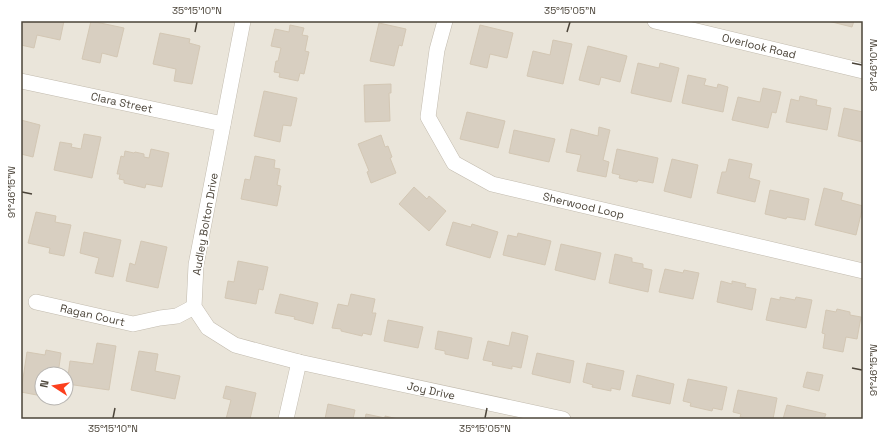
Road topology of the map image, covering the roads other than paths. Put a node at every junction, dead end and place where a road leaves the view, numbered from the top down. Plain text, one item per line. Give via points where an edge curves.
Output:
1 (243, 21) edge
2 (445, 21) edge
3 (656, 21) edge
4 (863, 71) edge
5 (21, 81) edge
6 (223, 124) junction
7 (863, 271) edge
8 (36, 302) dead end
9 (194, 307) junction
10 (299, 362) junction
11 (286, 419) edge
12 (563, 419) edge

1 - 6 street, Audley Bolton Drive
2 - 7 street, Sherwood Loop via 437,50 428,116 454,163 492,184
3 - 4 street, Overlook Road
5 - 6 street, Clara Street
6 - 9 street, Audley Bolton Drive via 196,265
8 - 9 street, Ragan Court via 133,324 177,316
9 - 10 street via 208,328 235,345
10 - 11 street
10 - 12 street, Joy Drive

